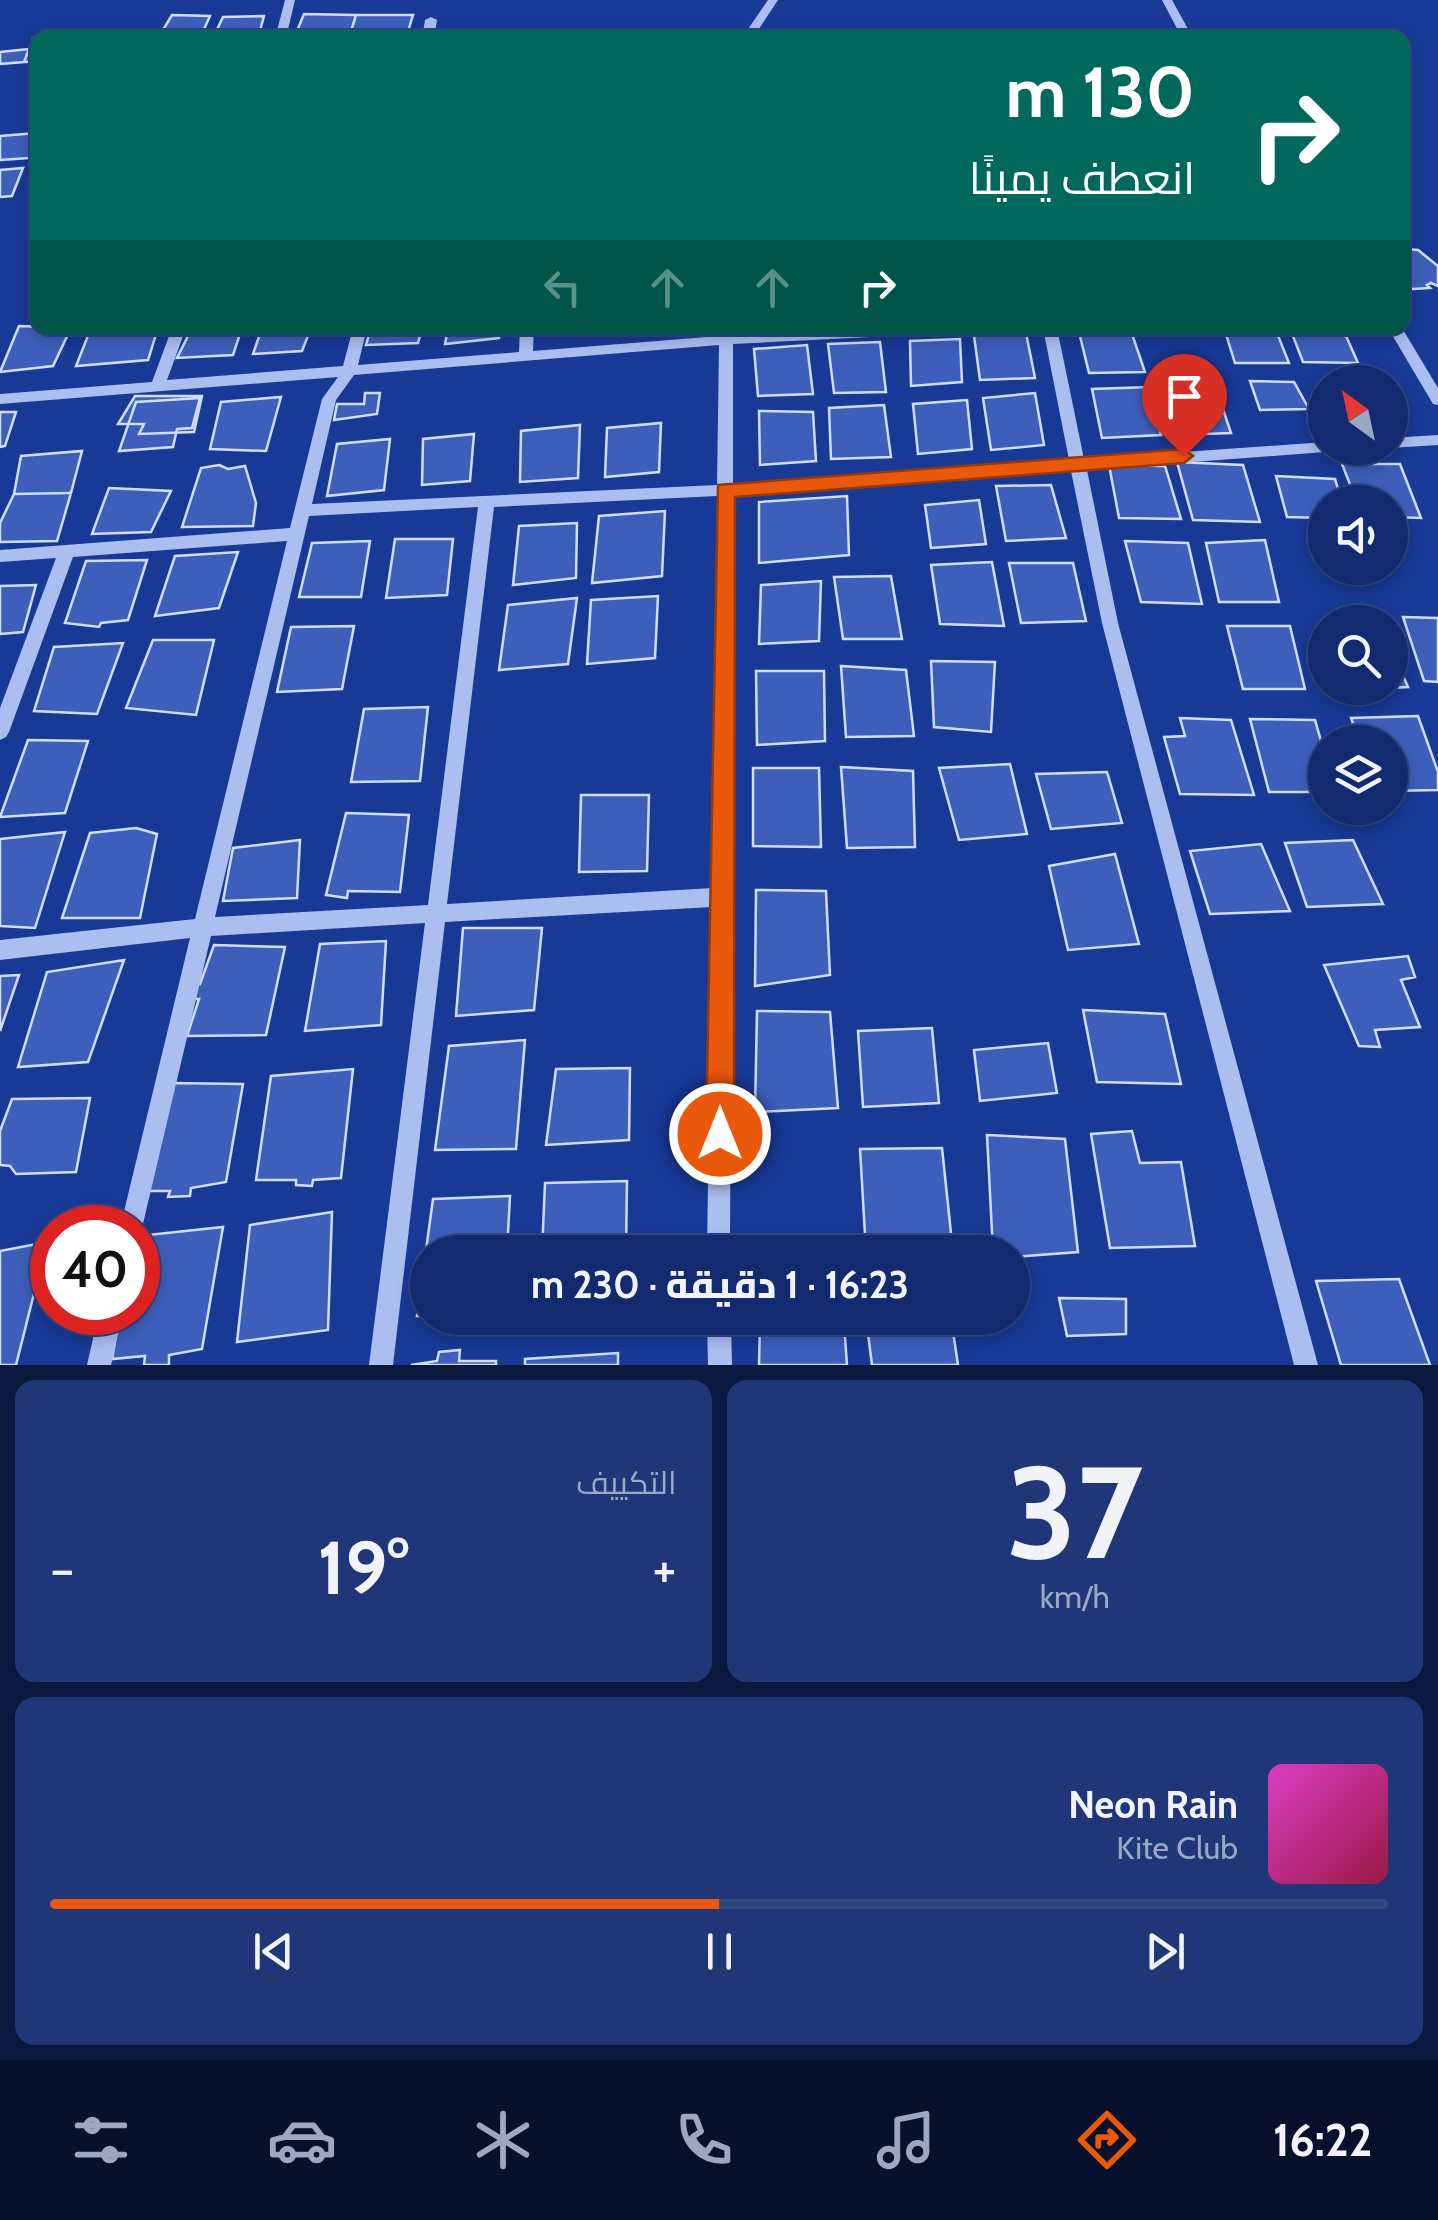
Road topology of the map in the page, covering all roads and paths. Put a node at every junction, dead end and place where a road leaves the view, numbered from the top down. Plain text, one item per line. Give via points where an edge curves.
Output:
1 (290, 0) edge
2 (774, 0) edge
3 (1167, 0) edge
4 (432, 20) dead end
5 (282, 30) edge
6 (430, 30) edge
7 (753, 30) edge
8 (1184, 30) edge
9 (176, 335) edge
10 (358, 335) edge
11 (528, 335) edge
12 (717, 335) edge
13 (726, 335) edge
14 (1051, 335) edge
15 (1399, 335) edge
16 (526, 357) junction
17 (349, 372) junction
18 (158, 386) junction
19 (0, 399) edge
20 (1438, 400) edge
21 (1438, 440) edge
22 (1408, 442) edge
23 (1308, 448) edge
24 (1078, 463) junction
25 (725, 490) junction
26 (487, 501) junction
27 (302, 510) junction
28 (297, 534) junction
29 (67, 551) junction
30 (0, 556) edge
31 (0, 732) edge
32 (722, 897) junction
33 (436, 913) junction
34 (203, 927) junction
35 (0, 950) edge
36 (137, 1205) edge
37 (719, 1235) edge
38 (105, 1335) edge
39 (719, 1335) edge
40 (98, 1365) edge
41 (381, 1365) edge
42 (720, 1365) edge
43 (1306, 1365) edge

1 - 5 street
2 - 7 street
3 - 8 street
4 - 6 street
9 - 18 street
10 - 17 street
11 - 16 street
12 - 16 street
13 - 25 street
14 - 24 street
15 - 20 street
16 - 17 street
17 - 18 street
17 - 27 street via 329,399
18 - 19 street
21 - 22 street
23 - 24 street
24 - 25 street
24 - 43 street via 1110,623
25 - 26 street
25 - 32 street
26 - 27 street
26 - 33 street
27 - 28 street
28 - 29 street
28 - 34 street
29 - 30 street
29 - 31 street
32 - 33 street
32 - 37 street
33 - 34 street
33 - 41 street
34 - 35 street
34 - 36 street
38 - 40 street
39 - 42 street

